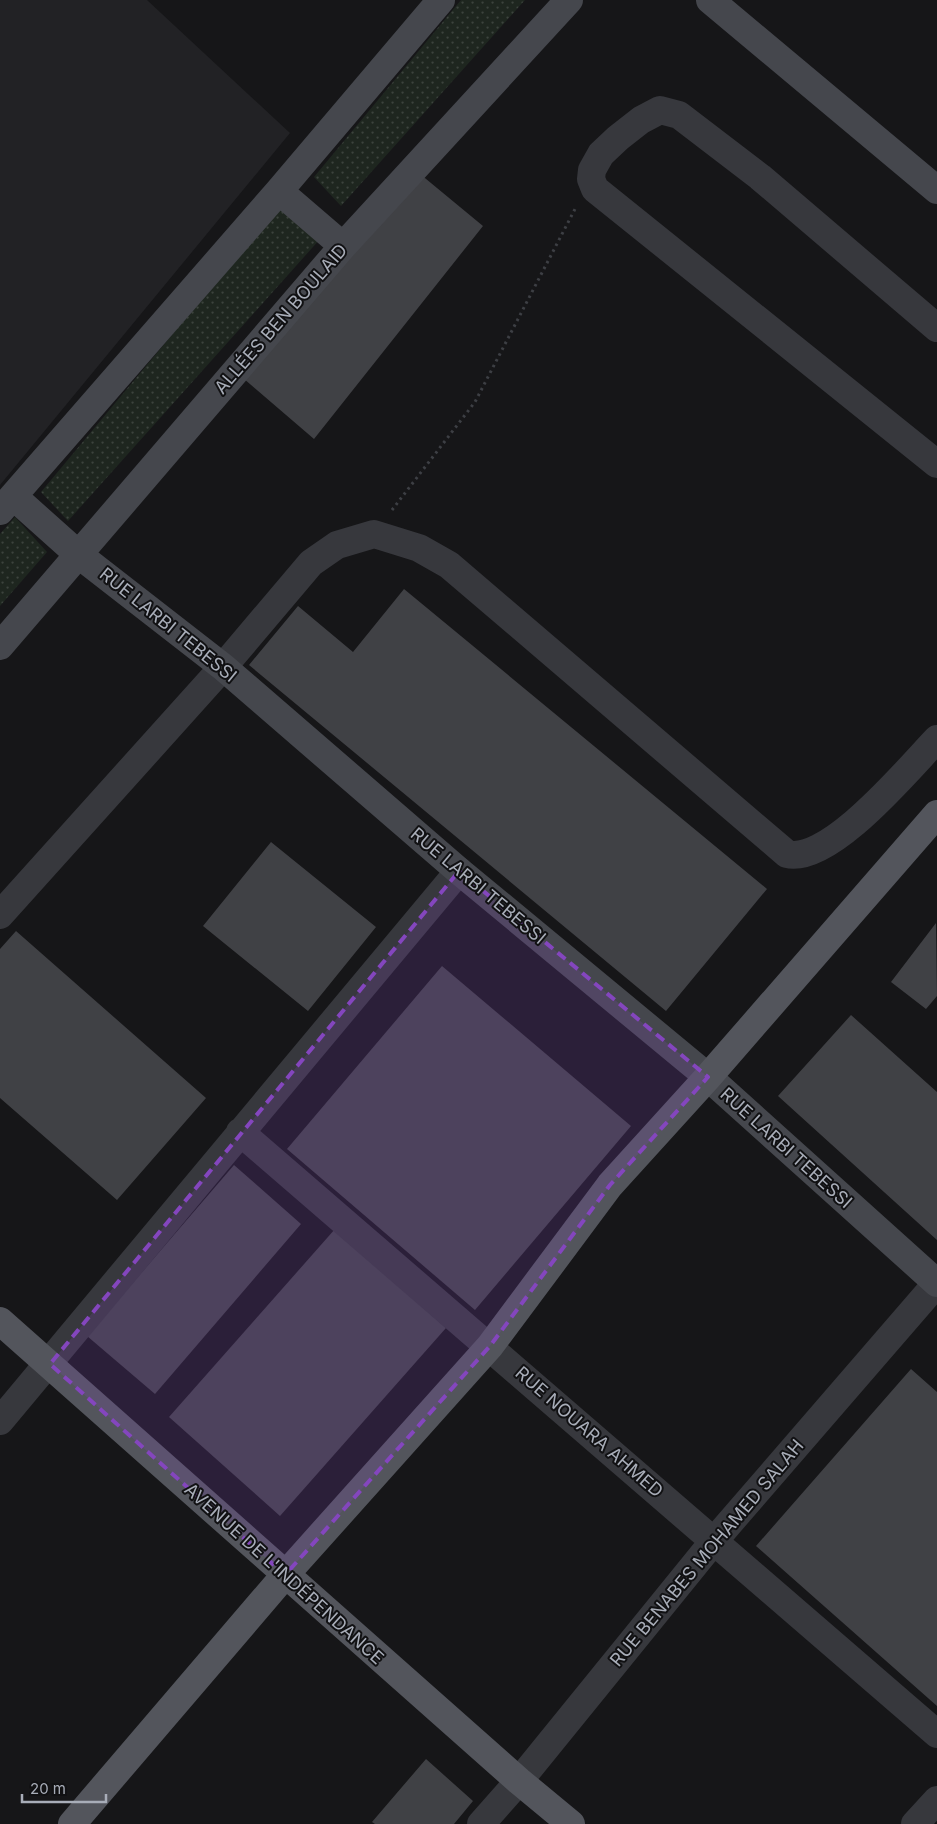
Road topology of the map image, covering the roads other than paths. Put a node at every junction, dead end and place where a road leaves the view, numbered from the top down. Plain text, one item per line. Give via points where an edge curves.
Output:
1 (441, 0) edge
2 (569, 0) edge
3 (710, 0) edge
4 (937, 190) edge
5 (279, 191) junction
6 (343, 246) junction
7 (937, 328) edge
8 (937, 464) edge
9 (7, 503) edge
10 (80, 554) junction
11 (0, 646) edge
12 (222, 668) junction
13 (937, 739) edge
14 (937, 814) edge
15 (459, 870) junction
16 (0, 915) edge
17 (708, 1078) junction
18 (240, 1132) junction
19 (937, 1283) edge
20 (0, 1320) edge
21 (490, 1346) junction
22 (50, 1364) junction
23 (0, 1421) edge
24 (713, 1542) junction
25 (285, 1575) junction
26 (937, 1734) edge
27 (519, 1781) junction
28 (937, 1800) edge
29 (72, 1824) edge
30 (480, 1824) edge
31 (571, 1824) edge
32 (915, 1824) edge

1 - 5 main road
2 - 6 main road, ALLÉES BEN BOULAID
3 - 4 main road
5 - 6 main road
5 - 9 main road
6 - 10 main road, ALLÉES BEN BOULAID
7 - 8 street via 760,177 679,115 660,110 641,120 601,154 592,170 595,188
9 - 10 main road, RUE LARBI TEBESSI
10 - 11 main road, ALLÉES BEN BOULAID
10 - 12 main road, RUE LARBI TEBESSI
12 - 13 street via 311,563 337,545 374,534 418,548 449,565 787,854 804,854 840,835
12 - 15 main road, RUE LARBI TEBESSI
12 - 16 street
14 - 17 main road
15 - 17 main road, RUE LARBI TEBESSI
15 - 18 street
17 - 19 main road, RUE LARBI TEBESSI
17 - 21 main road via 610,1185
18 - 21 street, RUE NOUARA AHMED
18 - 22 street
19 - 24 street, RUE BENABES MOHAMED SALAH
20 - 22 main road, AVENUE DE L'INDÉPENDANCE
21 - 24 street, RUE NOUARA AHMED
21 - 25 main road
22 - 23 street
22 - 25 main road, AVENUE DE L'INDÉPENDANCE
24 - 26 street, RUE NOUARA AHMED
24 - 27 street, RUE BENABES MOHAMED SALAH
25 - 27 main road, AVENUE DE L'INDÉPENDANCE
25 - 29 main road
27 - 30 street, RUE BENABES MOHAMED SALAH
27 - 31 main road, AVENUE DE L'INDÉPENDANCE
28 - 32 street

